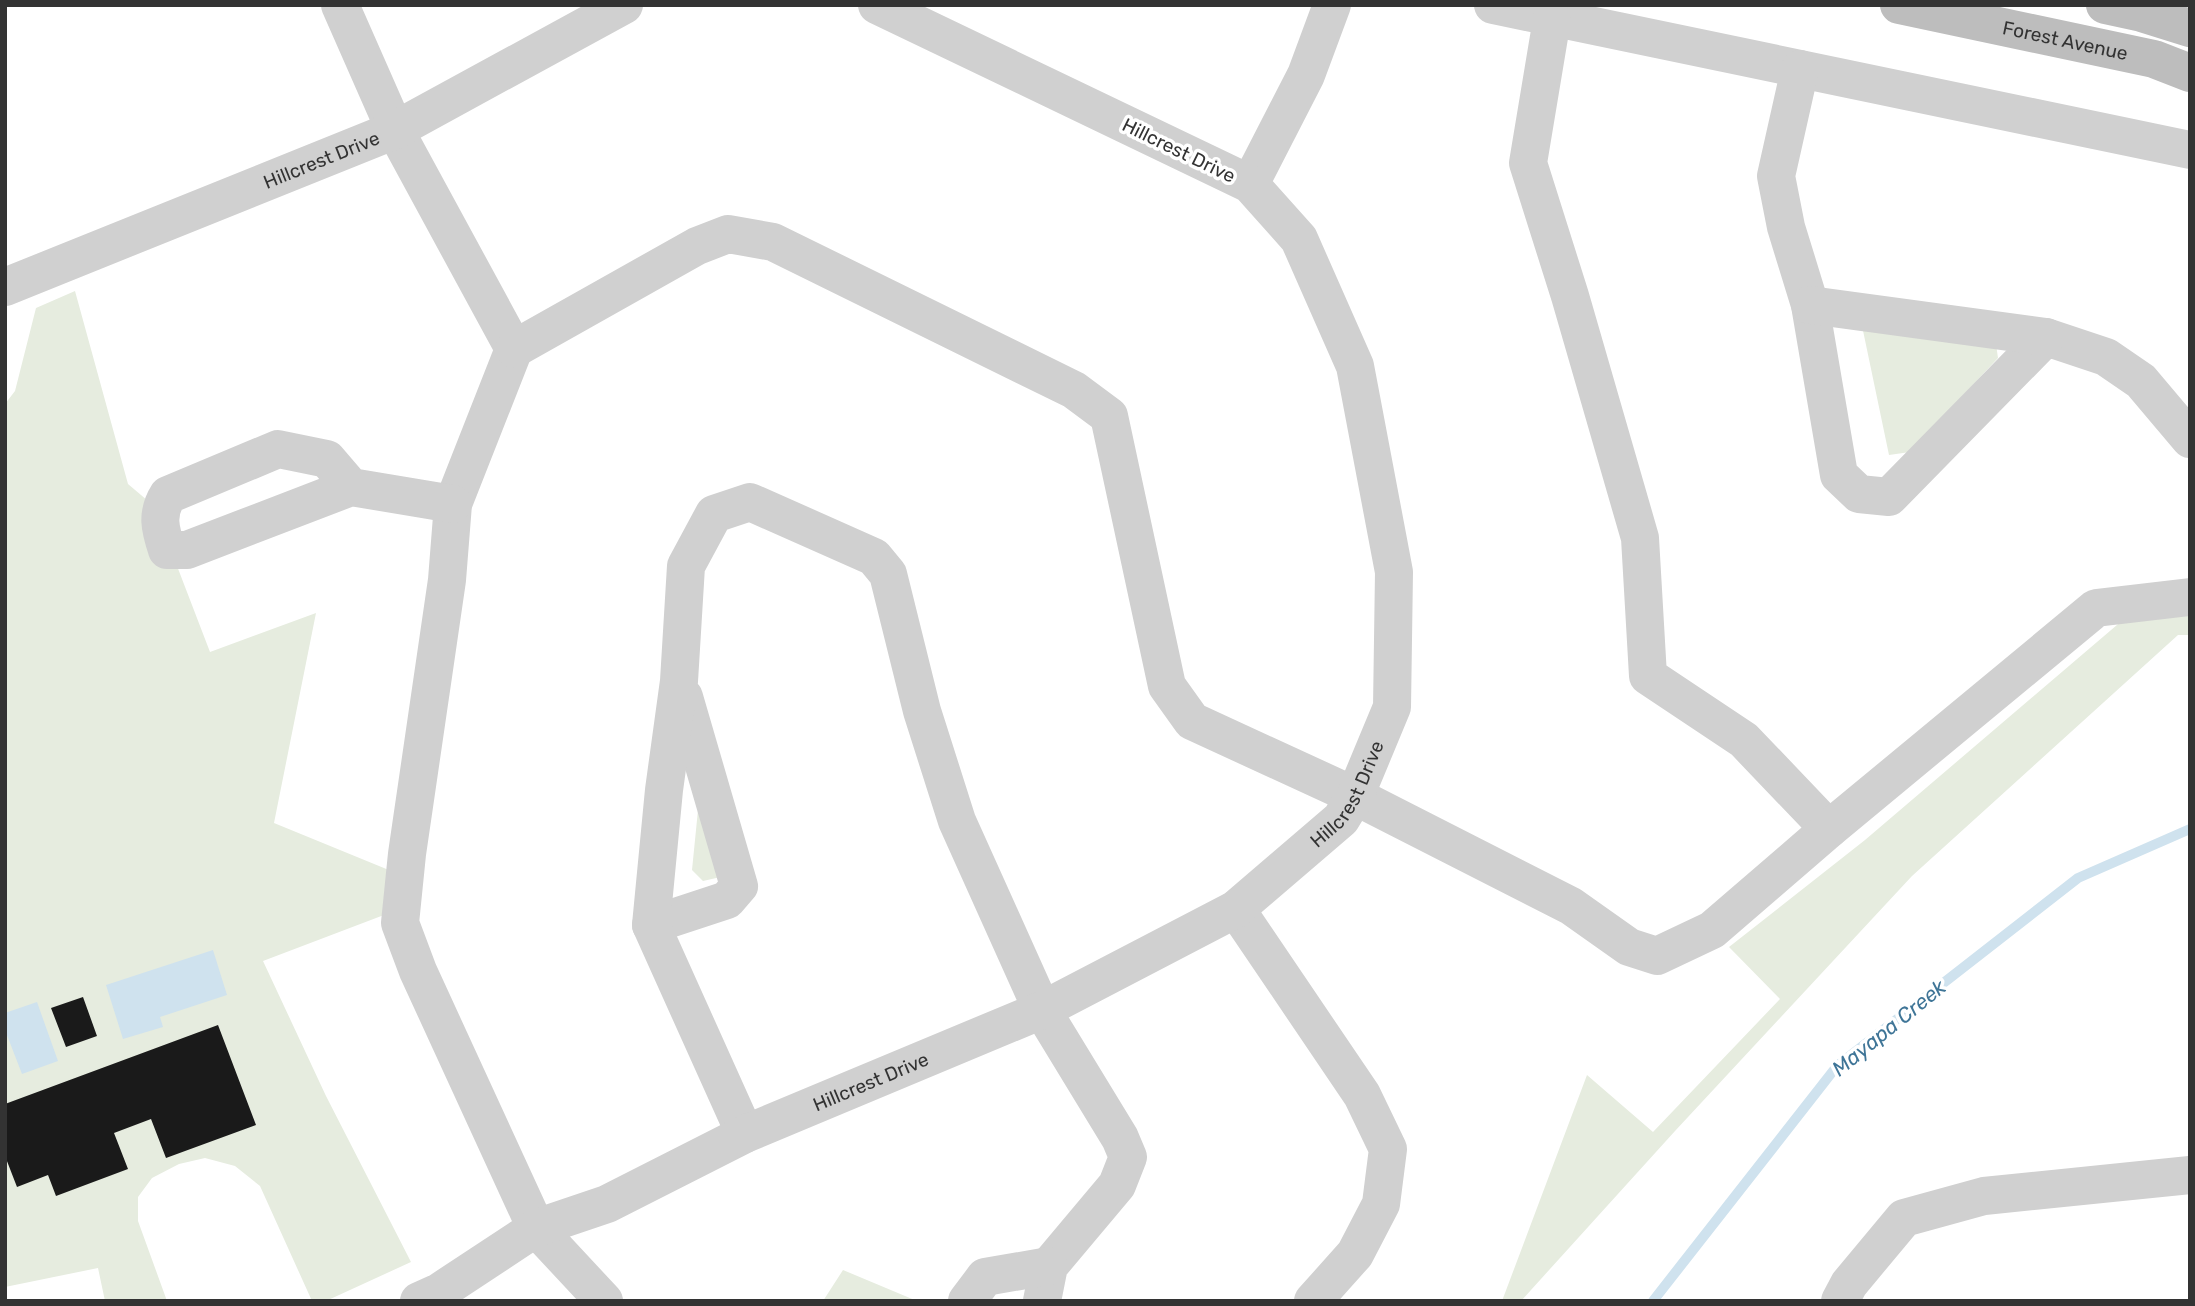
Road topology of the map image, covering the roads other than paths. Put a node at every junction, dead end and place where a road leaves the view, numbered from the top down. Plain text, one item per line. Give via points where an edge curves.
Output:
1 (340, 5) edge
2 (624, 5) edge
3 (877, 5) edge
4 (1332, 5) edge
5 (1493, 5) edge
6 (1899, 5) edge
7 (2105, 5) edge
8 (1552, 19) junction
9 (2190, 28) edge
10 (1800, 69) junction
11 (2190, 73) edge
12 (395, 130) junction
13 (2190, 150) edge
14 (1250, 184) junction
15 (5, 288) edge
16 (1810, 305) junction
17 (2046, 337) junction
18 (514, 348) junction
19 (2190, 439) edge
20 (351, 487) dead end
21 (453, 504) junction
22 (2190, 597) edge
23 (679, 681) junction
24 (1355, 796) junction
25 (1829, 829) junction
26 (1236, 909) junction
27 (651, 925) junction
28 (1042, 1010) junction
29 (745, 1134) junction
30 (2190, 1175) edge
31 (536, 1228) junction
32 (1045, 1283) edge
33 (419, 1301) edge
34 (604, 1301) edge
35 (967, 1301) edge
36 (1313, 1301) edge
37 (1840, 1301) edge

1 - 12 street
2 - 12 street, Hillcrest Drive
3 - 14 street, Hillcrest Drive
4 - 14 street via 1306,75
5 - 8 street
6 - 11 street, Forest Avenue via 2154,60
7 - 9 street
8 - 10 street
8 - 25 street via 1528,163 1640,538 1648,676 1744,740
10 - 13 street
10 - 16 street via 1776,176
12 - 15 street, Hillcrest Drive
12 - 18 street
14 - 24 street, Hillcrest Drive via 1299,239 1355,366 1394,572 1392,707
16 - 17 street
16 - 17 street via 1839,475 1859,494 1889,497
17 - 19 street via 2106,357 2141,381
18 - 21 street
18 - 24 street via 697,246 728,234 773,242 1074,390 1108,416 1167,686 1192,721
20 - 21 street
21 - 31 street via 447,580 400,923
22 - 25 street via 2095,608
23 - 27 street
23 - 27 street via 739,886 727,900
23 - 28 street via 686,566 713,514 750,502 874,557 888,574 922,711 957,821
24 - 25 street via 1571,906 1629,947 1657,956 1712,930
24 - 26 street, Hillcrest Drive via 1341,820
26 - 28 street, Hillcrest Drive
26 - 36 street via 1362,1095 1388,1149 1381,1204 1355,1254
27 - 29 street
28 - 29 street, Hillcrest Drive
28 - 32 street via 1128,1157 1117,1185
29 - 31 street, Hillcrest Drive via 607,1204
30 - 37 street via 1984,1196 1904,1218
31 - 33 street, Hillcrest Drive
31 - 34 street
32 - 35 street via 985,1277

